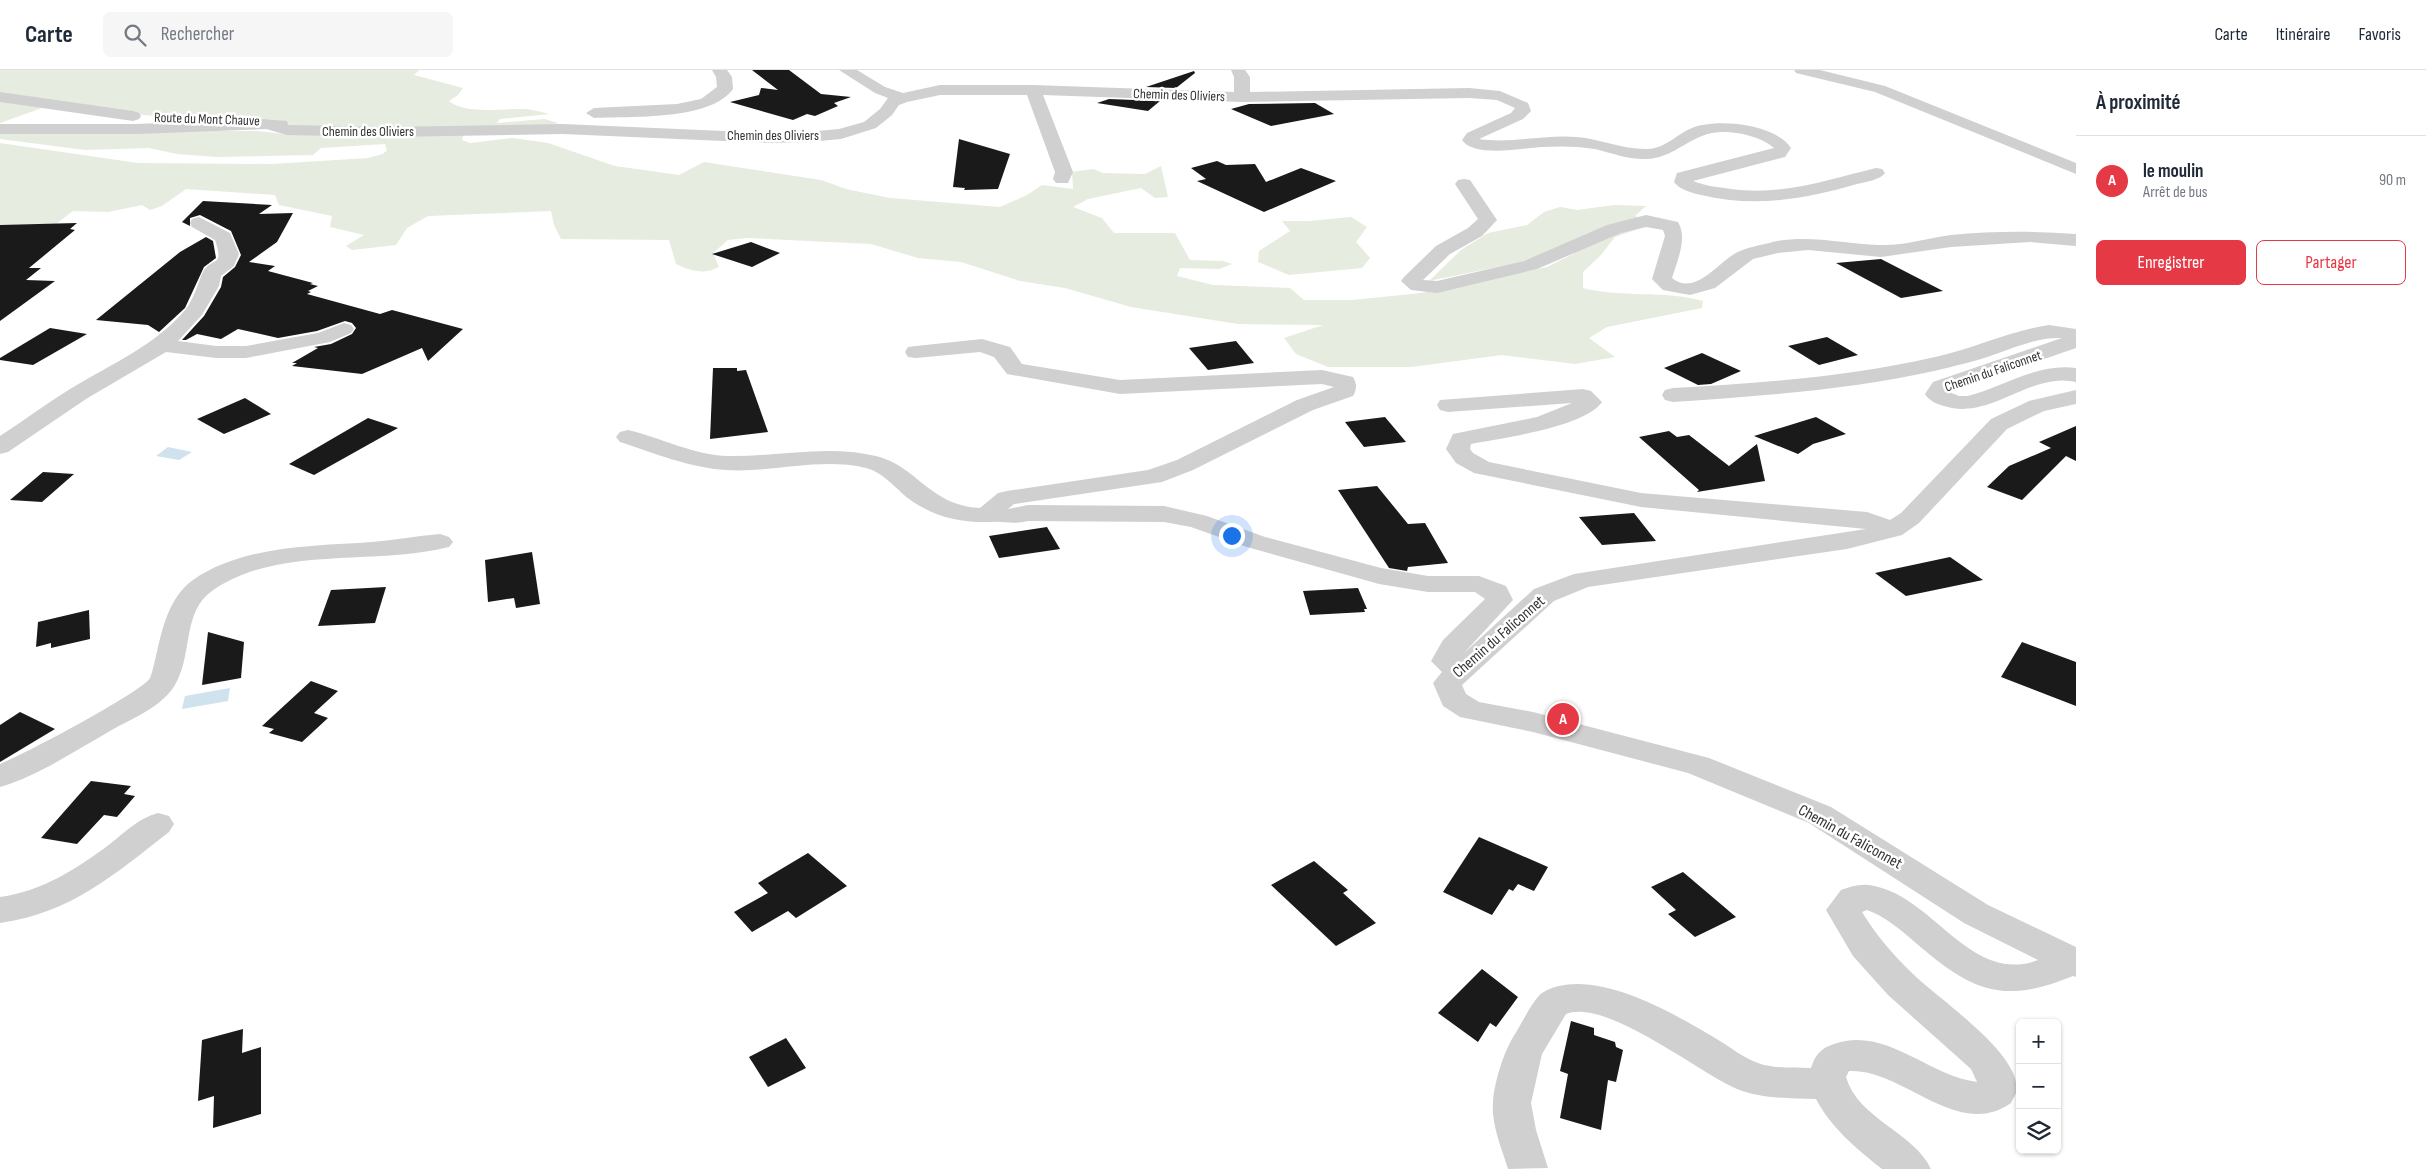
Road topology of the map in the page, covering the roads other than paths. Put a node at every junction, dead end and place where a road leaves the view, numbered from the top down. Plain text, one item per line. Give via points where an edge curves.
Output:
1 (720, 70) edge
2 (846, 70) edge
3 (1238, 70) edge
4 (1800, 70) edge
5 (1033, 90) junction
6 (0, 97) edge
7 (1242, 97) junction
8 (902, 98) junction
9 (264, 124) junction
10 (0, 129) edge
11 (2076, 169) edge
12 (1876, 173) dead end
13 (1062, 179) dead end
14 (1464, 184) dead end
15 (199, 223) dead end
16 (2076, 240) edge
17 (344, 329) dead end
18 (2076, 335) edge
19 (2076, 340) edge
20 (162, 346) junction
21 (916, 352) dead end
22 (2076, 375) edge
23 (1673, 395) dead end
24 (2076, 397) edge
25 (1448, 406) dead end
26 (628, 437) dead end
27 (0, 447) edge
28 (993, 514) junction
29 (1893, 530) junction
30 (440, 542) dead end
31 (1459, 671) junction
32 (0, 776) edge
33 (158, 824) dead end
34 (0, 910) edge
35 (2074, 962) edge
36 (1827, 1084) junction
37 (1528, 1168) dead end
38 (1911, 1169) edge

1 - 9 street via 725,89 706,102 677,109 567,114 505,121
2 - 8 street via 880,90
3 - 7 street, Chemin des Oliviers via 1242,77
4 - 11 street via 1880,89
5 - 7 street, Chemin des Oliviers
5 - 8 street, Chemin des Oliviers via 942,83
5 - 13 street via 1064,172
6 - 9 street, Route du Mont Chauve via 128,116 261,119 267,121
7 - 12 street via 1470,93 1500,96 1522,106 1523,111 1517,116 1473,136 1470,140 1480,145 1556,140 1647,154 1670,149 1703,129 1716,128 1754,132 1780,144 1783,148 1779,154 1683,178 1683,182 1690,186 1731,195 1784,197
8 - 9 street, Chemin des Oliviers via 893,102 870,125 842,134 808,138 564,129 287,130
9 - 10 street, Route du Mont Chauve via 136,129
14 - 16 street via 1488,220 1475,232 1443,250 1411,281 1418,286 1437,287 1530,265 1614,229 1646,221 1671,226 1674,236 1662,279 1670,286 1690,289 1708,284 1746,255 1778,247 1808,244 1882,251 1951,241 2020,237
15 - 20 street via 223,237 229,254 227,262 212,274 195,311
17 - 20 street via 323,338 246,352
18 - 23 street via 2064,331 2038,331 1971,355 1830,382
19 - 22 street, Chemin du Faliconnet via 2055,350 1941,387 1936,394 1948,400 1968,403 2056,374
20 - 27 street via 78,394
21 - 28 street via 982,345 1002,352 1015,369 1120,387 1322,377 1345,382 1345,391 1305,405 1168,472 1153,477 1007,498 995,506
24 - 29 street, Chemin du Faliconnet via 2037,406 1999,424 1910,518
25 - 29 street via 1583,396 1591,402 1577,411 1554,418 1460,438 1458,449 1464,458 1482,468 1642,500 1867,520
26 - 28 street via 725,463 820,456 876,463 890,469 932,504 951,513
28 - 31 street via 1012,517 1028,513 1164,514 1198,520 1256,542 1379,576 1428,584 1479,584 1496,592 1499,600 1453,646 1445,661
29 - 31 street, Chemin du Faliconnet via 1847,541 1583,580 1544,595
30 - 32 street via 307,554 248,566 213,580 185,605 161,684 118,713 19,769
31 - 35 street, Chemin du Faliconnet via 1447,683 1453,699 1470,710 1533,722 1698,765 1794,804 1820,815 1976,914
33 - 34 street via 72,887 39,901
35 - 36 street via 2029,978 1993,976 1958,960 1908,916 1886,903 1855,898 1843,910 1866,947 1901,985 1984,1058 1995,1076 1997,1092 1987,1098 1972,1098 1902,1067 1849,1055 1835,1059 1828,1068
36 - 37 street via 1773,1082 1749,1077 1624,1008 1594,1000 1568,998 1553,1004 1524,1050 1512,1103 1516,1130
36 - 38 street via 1837,1103 1868,1134

